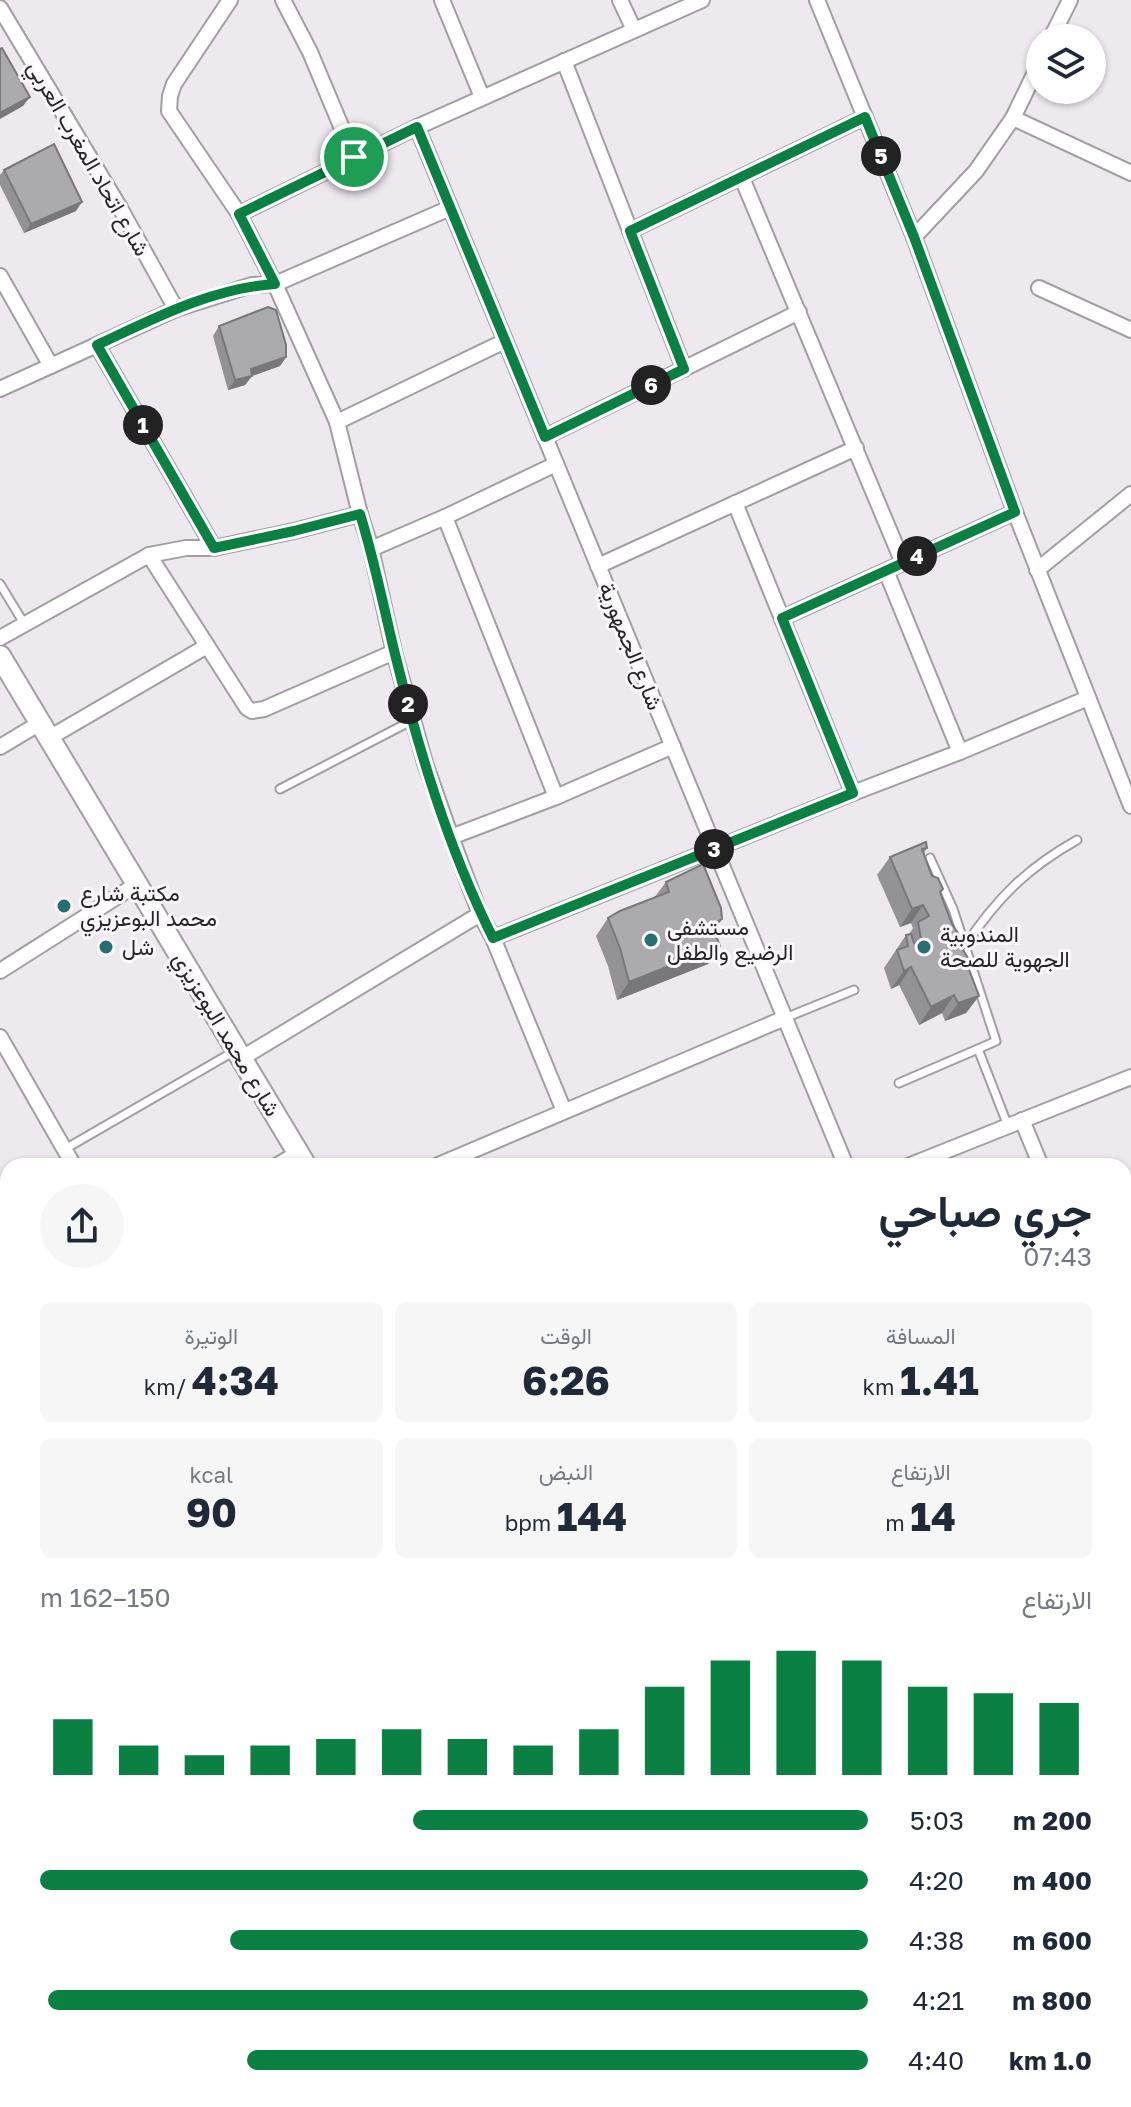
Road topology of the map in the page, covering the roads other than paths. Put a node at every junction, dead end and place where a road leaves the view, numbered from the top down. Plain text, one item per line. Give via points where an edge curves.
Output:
1 (230, 0) edge
2 (283, 0) edge
3 (442, 0) edge
4 (620, 0) edge
5 (702, 0) edge
6 (817, 0) edge
7 (1070, 0) edge
8 (0, 8) edge
9 (1058, 24) edge
10 (634, 30) junction
11 (564, 61) junction
12 (1026, 91) edge
13 (482, 97) junction
14 (865, 117) junction
15 (1013, 118) junction
16 (417, 127) junction
17 (354, 157) junction
18 (1131, 173) edge
19 (742, 178) junction
20 (450, 208) junction
21 (239, 214) junction
22 (630, 231) junction
23 (914, 237) junction
24 (0, 276) edge
25 (275, 284) junction
26 (1039, 288) dead end
27 (176, 309) junction
28 (799, 312) junction
29 (1131, 330) edge
30 (505, 341) junction
31 (97, 345) junction
32 (51, 366) junction
33 (684, 369) junction
34 (0, 389) edge
35 (337, 422) junction
36 (545, 437) junction
37 (856, 448) junction
38 (556, 464) junction
39 (1131, 494) edge
40 (735, 503) junction
41 (1015, 512) junction
42 (360, 514) junction
43 (445, 517) junction
44 (214, 548) junction
45 (371, 549) junction
46 (149, 555) junction
47 (903, 563) junction
48 (598, 566) junction
49 (1037, 570) junction
50 (886, 571) junction
51 (0, 584) edge
52 (782, 618) junction
53 (25, 625) junction
54 (0, 638) edge
55 (207, 646) junction
56 (394, 652) junction
57 (0, 656) edge
58 (1088, 698) junction
59 (413, 720) junction
60 (44, 730) junction
61 (673, 746) junction
62 (0, 747) edge
63 (960, 752) junction
64 (280, 789) dead end
65 (853, 793) junction
66 (556, 797) junction
67 (1131, 806) edge
68 (451, 837) junction
69 (1077, 840) dead end
70 (715, 849) junction
71 (930, 858) edge
72 (137, 884) junction
73 (480, 914) junction
74 (493, 938) junction
75 (965, 946) junction
76 (0, 971) edge
77 (854, 990) dead end
78 (785, 1018) junction
79 (1, 1041) edge
80 (978, 1049) junction
81 (239, 1054) junction
82 (1131, 1077) edge
83 (899, 1083) dead end
84 (564, 1111) junction
85 (1022, 1120) junction
86 (1008, 1126) junction
87 (65, 1149) junction
88 (70, 1158) edge
89 (301, 1158) edge
90 (455, 1158) edge
91 (843, 1158) edge
92 (928, 1158) edge
93 (1038, 1158) edge

1 - 21 street via 174,84 169,111
2 - 17 street
3 - 13 street
4 - 10 street
5 - 10 street
6 - 14 street
7 - 9 street
8 - 27 street, شارع اتحاد المغرب العربي
10 - 11 street
11 - 13 street
11 - 22 street
12 - 15 street
13 - 16 street
14 - 19 street
14 - 23 street
15 - 18 street
15 - 23 street via 976,171
16 - 17 street
16 - 20 street, شارع الجمهورية
17 - 21 street
19 - 22 street
19 - 28 street
20 - 25 street
20 - 30 street, شارع الجمهورية
21 - 25 street
22 - 33 street
23 - 41 street
24 - 32 street
25 - 27 street via 252,285
25 - 35 street
26 - 29 street
27 - 31 street
28 - 33 street
28 - 37 street
30 - 35 street
30 - 36 street, شارع الجمهورية
31 - 32 street
31 - 44 street
32 - 34 street
33 - 36 street
35 - 42 street
36 - 38 street, شارع الجمهورية
37 - 40 street
37 - 47 street
38 - 43 street
38 - 48 street, شارع الجمهورية
39 - 49 street
40 - 48 street
40 - 52 street
41 - 47 street
41 - 49 street
42 - 44 street
42 - 45 street
43 - 45 street
43 - 66 street
44 - 46 street
45 - 56 street
46 - 53 street
46 - 55 street
47 - 50 street
48 - 61 street, شارع الجمهورية
49 - 58 street
50 - 52 street
50 - 63 street
51 - 53 lane
52 - 65 street
53 - 54 street
55 - 56 street via 252,711
55 - 60 street
56 - 59 street
57 - 60 main road, شارع محمد البوعزيزي
58 - 63 street
58 - 67 street
59 - 64 lane
59 - 68 street
60 - 62 street
60 - 72 main road, شارع محمد البوعزيزي
61 - 66 street
61 - 70 street, شارع الجمهورية
63 - 65 street
65 - 70 street
66 - 68 street
68 - 73 street
69 - 75 lane via 1015,884
70 - 74 street
70 - 78 street, شارع الجمهورية
71 - 75 lane
72 - 76 street
72 - 81 main road, شارع محمد البوعزيزي
73 - 74 street
73 - 81 street
74 - 84 street
75 - 80 lane via 996,1041
77 - 78 lane
78 - 84 street
78 - 91 street, شارع الجمهورية
79 - 87 street
80 - 83 lane
80 - 86 lane
81 - 87 lane
81 - 89 main road, شارع محمد البوعزيزي
82 - 85 street
84 - 90 street
85 - 86 street
85 - 93 street
86 - 92 street
87 - 88 street

